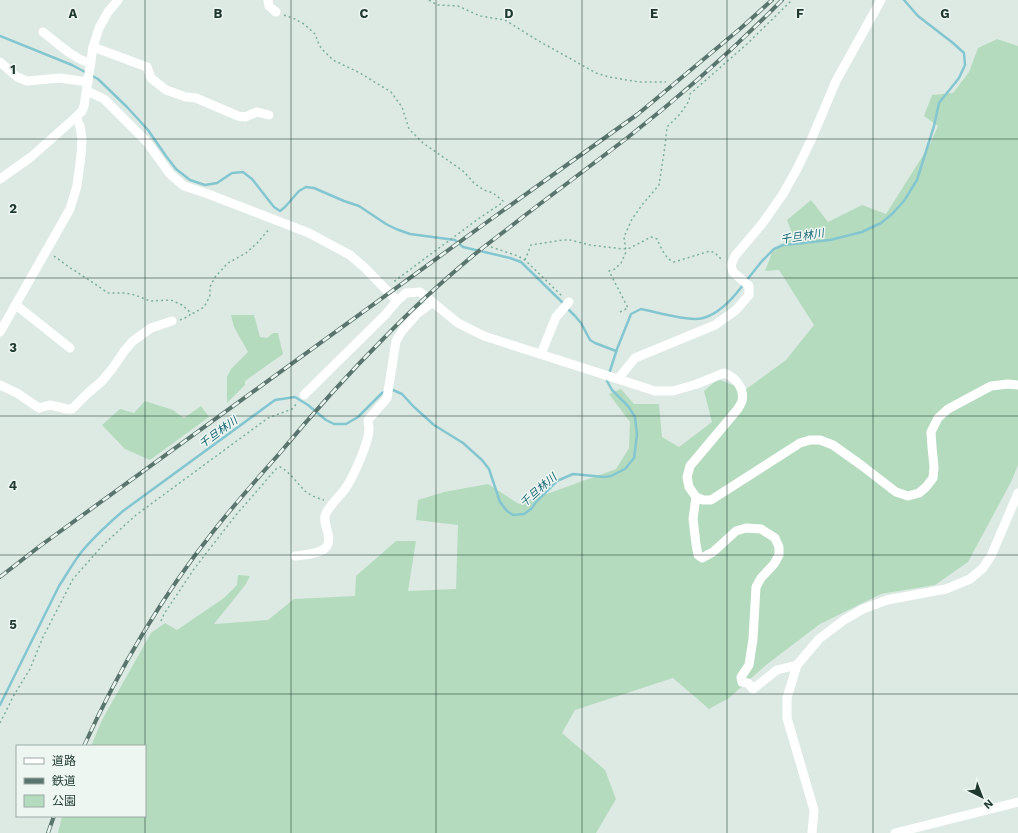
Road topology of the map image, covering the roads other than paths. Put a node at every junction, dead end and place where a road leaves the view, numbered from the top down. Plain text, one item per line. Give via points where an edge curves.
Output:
1 (118, 0) edge
2 (268, 0) edge
3 (881, 0) edge
4 (276, 12) road end
5 (43, 32) dead end
6 (93, 47) junction
7 (0, 62) edge
8 (90, 65) junction
9 (88, 81) junction
10 (87, 91) junction
11 (269, 116) dead end
12 (76, 117) junction
13 (0, 179) edge
14 (396, 301) junction
15 (433, 302) junction
16 (16, 305) junction
17 (566, 306) road end
18 (172, 321) road end
19 (0, 332) edge
20 (70, 348) dead end
21 (541, 354) junction
22 (616, 378) junction
23 (0, 385) edge
24 (1018, 385) edge
25 (304, 395) dead end
26 (1018, 493) edge
27 (696, 496) junction
28 (296, 556) dead end
29 (797, 665) junction
30 (1018, 802) edge
31 (812, 833) edge
32 (895, 833) edge

1 - 6 street via 99,28
2 - 4 street
3 - 22 street via 836,81 812,138 783,194 735,256 731,265 733,272 749,286 748,295 736,310 715,325 635,358
5 - 8 street
6 - 8 street
6 - 11 street via 147,67 151,78 166,90 196,98 238,116 244,117 257,112
7 - 9 street via 17,77 27,81 60,78
8 - 9 street
9 - 10 street
10 - 12 street via 82,111
10 - 14 street via 104,99 147,142 170,174 184,186 309,233 350,255
12 - 13 street via 31,157
12 - 16 street via 82,139 81,155 77,186 70,209
14 - 15 street via 406,293 420,292
14 - 25 street
15 - 21 street via 458,323 484,336
15 - 28 street via 417,314 396,341 387,398 368,420 367,438 354,474 324,518 328,536 327,546 322,551
16 - 19 street
16 - 20 street
17 - 21 street via 556,317
18 - 23 street via 151,328 133,341 102,381 72,408 50,405 39,408 18,393
21 - 22 street
22 - 27 street via 655,391 673,391 724,374 731,376 742,390 742,400 737,410 690,466 687,477 689,487
24 - 27 street via 990,386 948,409 938,418 931,432 933,478 919,493 908,496 896,492 833,445 820,440 810,440 800,443 711,500 703,500
26 - 29 street via 991,556 983,568 970,579 946,589 887,600 863,609 819,638
27 - 29 street via 693,519 698,555 702,558 713,552 736,531 746,528 761,529 775,538 779,547 779,555 774,564 756,586 753,639 749,665 741,677 742,682 752,689 778,670
29 - 31 street via 787,698 787,718 814,810
30 - 32 street

